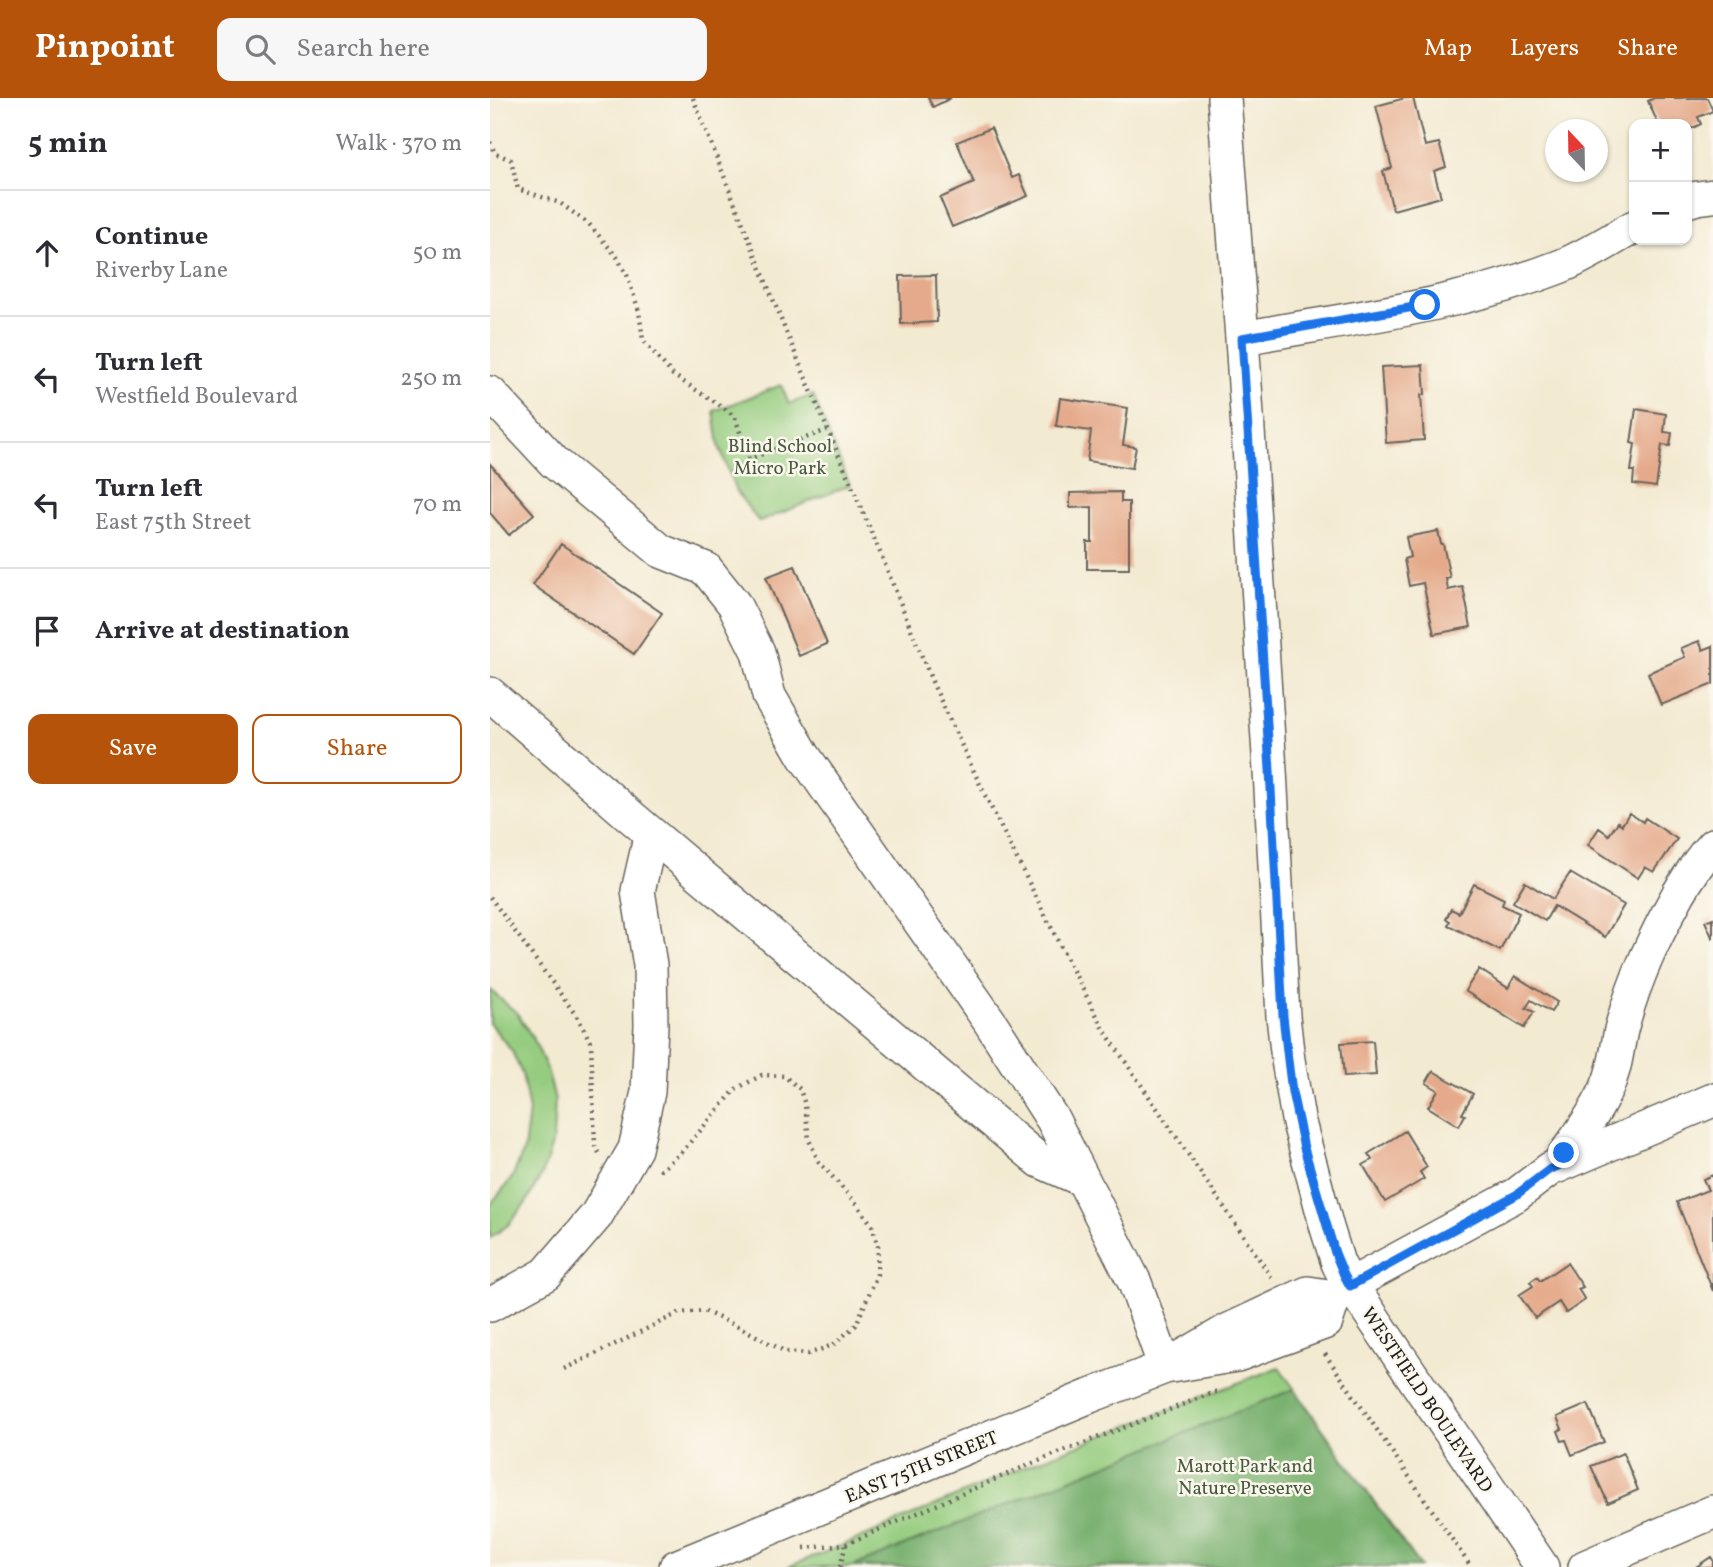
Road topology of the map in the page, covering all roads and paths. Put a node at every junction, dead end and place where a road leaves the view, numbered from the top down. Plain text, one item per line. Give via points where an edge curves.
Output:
1 (693, 98) edge
2 (1224, 98) edge
3 (490, 142) edge
4 (1713, 195) edge
5 (1692, 200) edge
6 (1629, 230) edge
7 (1242, 338) junction
8 (490, 393) edge
9 (827, 430) junction
10 (490, 694) edge
11 (651, 834) junction
12 (1713, 845) edge
13 (490, 897) edge
14 (1713, 1100) edge
15 (1558, 1166) junction
16 (622, 1171) junction
17 (1083, 1180) junction
18 (1275, 1282) dead end
19 (1342, 1291) junction
20 (490, 1305) edge
21 (1321, 1349) dead end
22 (1166, 1367) junction
23 (564, 1369) dead end
24 (1229, 1386) dead end
25 (1713, 1512) edge
26 (846, 1544) junction
27 (799, 1548) dead end
28 (1633, 1558) edge
29 (676, 1567) edge
30 (840, 1567) edge
31 (1471, 1567) edge
32 (1542, 1567) edge
33 (1585, 1567) edge

1 - 9 path
2 - 7 street, WESTFIELD BOULEVARD
3 - 9 path via 495,153 511,160 518,189 560,202 589,224 617,257 639,311 643,340 673,375 735,417 749,459
4 - 5 street
6 - 7 street via 1562,265 1503,286
7 - 19 street, WESTFIELD BOULEVARD via 1283,1016 1304,1148 1344,1275
8 - 17 street via 554,461 661,551 706,569 734,604 758,652 769,696 804,756 990,1022 1053,1120
9 - 18 path via 933,684 1070,965 1107,1033
10 - 11 street
11 - 16 street via 638,891 650,965 648,1092 635,1149
11 - 17 street via 1040,1161
12 - 15 street, EAST 75TH STREET via 1685,881 1648,950 1630,997 1612,1073 1590,1120
13 - 16 path via 578,1018 591,1043 595,1146 605,1162
14 - 15 street
15 - 19 street, EAST 75TH STREET via 1516,1195
16 - 20 street via 596,1216 546,1274
16 - 23 path via 637,1180 662,1171 736,1089 762,1076 784,1076 800,1089 809,1140 819,1162 872,1225 878,1246 877,1275 856,1325 833,1345 808,1354 786,1352 704,1311 678,1313
17 - 22 street via 1135,1283
19 - 22 street, EAST 75TH STREET via 1308,1293 1227,1331
19 - 32 street, WESTFIELD BOULEVARD
21 - 31 path
22 - 29 street, EAST 75TH STREET
24 - 26 path via 1068,1448
25 - 28 street
26 - 27 path
26 - 30 path
28 - 33 street

